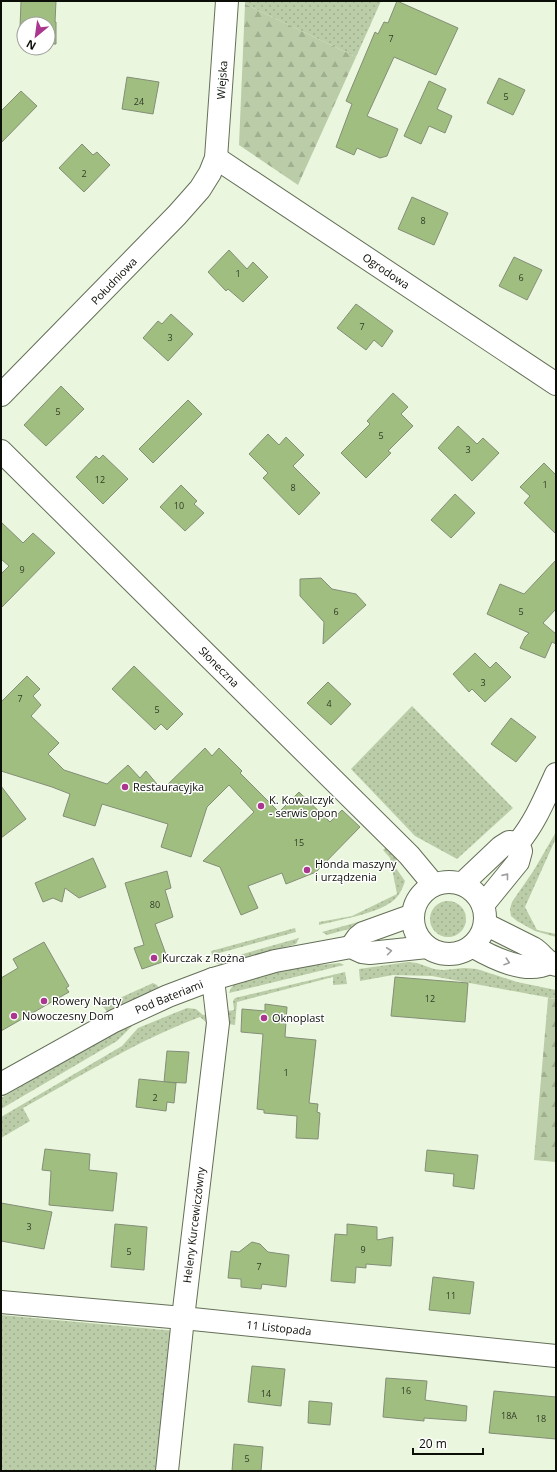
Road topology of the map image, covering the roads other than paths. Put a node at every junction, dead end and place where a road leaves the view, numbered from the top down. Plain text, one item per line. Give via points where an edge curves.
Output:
1 (227, 1) edge
2 (216, 158) junction
3 (556, 384) edge
4 (1, 396) edge
5 (1, 451) edge
6 (556, 774) edge
7 (518, 843) junction
8 (462, 884) junction
9 (434, 885) junction
10 (484, 914) junction
11 (413, 915) junction
12 (472, 946) junction
13 (351, 947) junction
14 (427, 947) junction
15 (553, 964) edge
16 (213, 979) junction
17 (1, 1084) edge
18 (1, 1302) edge
19 (183, 1318) junction
20 (556, 1356) edge
21 (167, 1471) edge

1 - 2 street, Wiejska
2 - 3 street, Ogrodowa
2 - 4 street, Południowa via 200,189 177,216
5 - 9 street, Słoneczna via 410,855
6 - 7 street via 532,826
7 - 8 street via 509,842 501,846
10 -> 7 street via 518,862 521,851
8 - 9 street via 444,882
8 - 10 street via 477,896
9 - 11 street via 420,897
10 - 12 street via 480,938
10 - 15 street via 540,952
11 - 13 street via 363,933
11 - 14 street via 417,933
12 - 14 street, Pod Bateriami via 462,952 451,954 440,953
12 -> 15 street via 510,963 537,968
13 -> 14 street, Pod Bateriami via 370,953
13 - 16 street, Pod Bateriami via 275,961
16 - 17 street, Pod Bateriami via 119,1018
16 - 19 street, Heleny Kurcewiczówny via 218,1023
18 - 19 street, 11 Listopada
19 - 20 street, 11 Listopada
19 - 21 street, Heleny Kurcewiczówny

